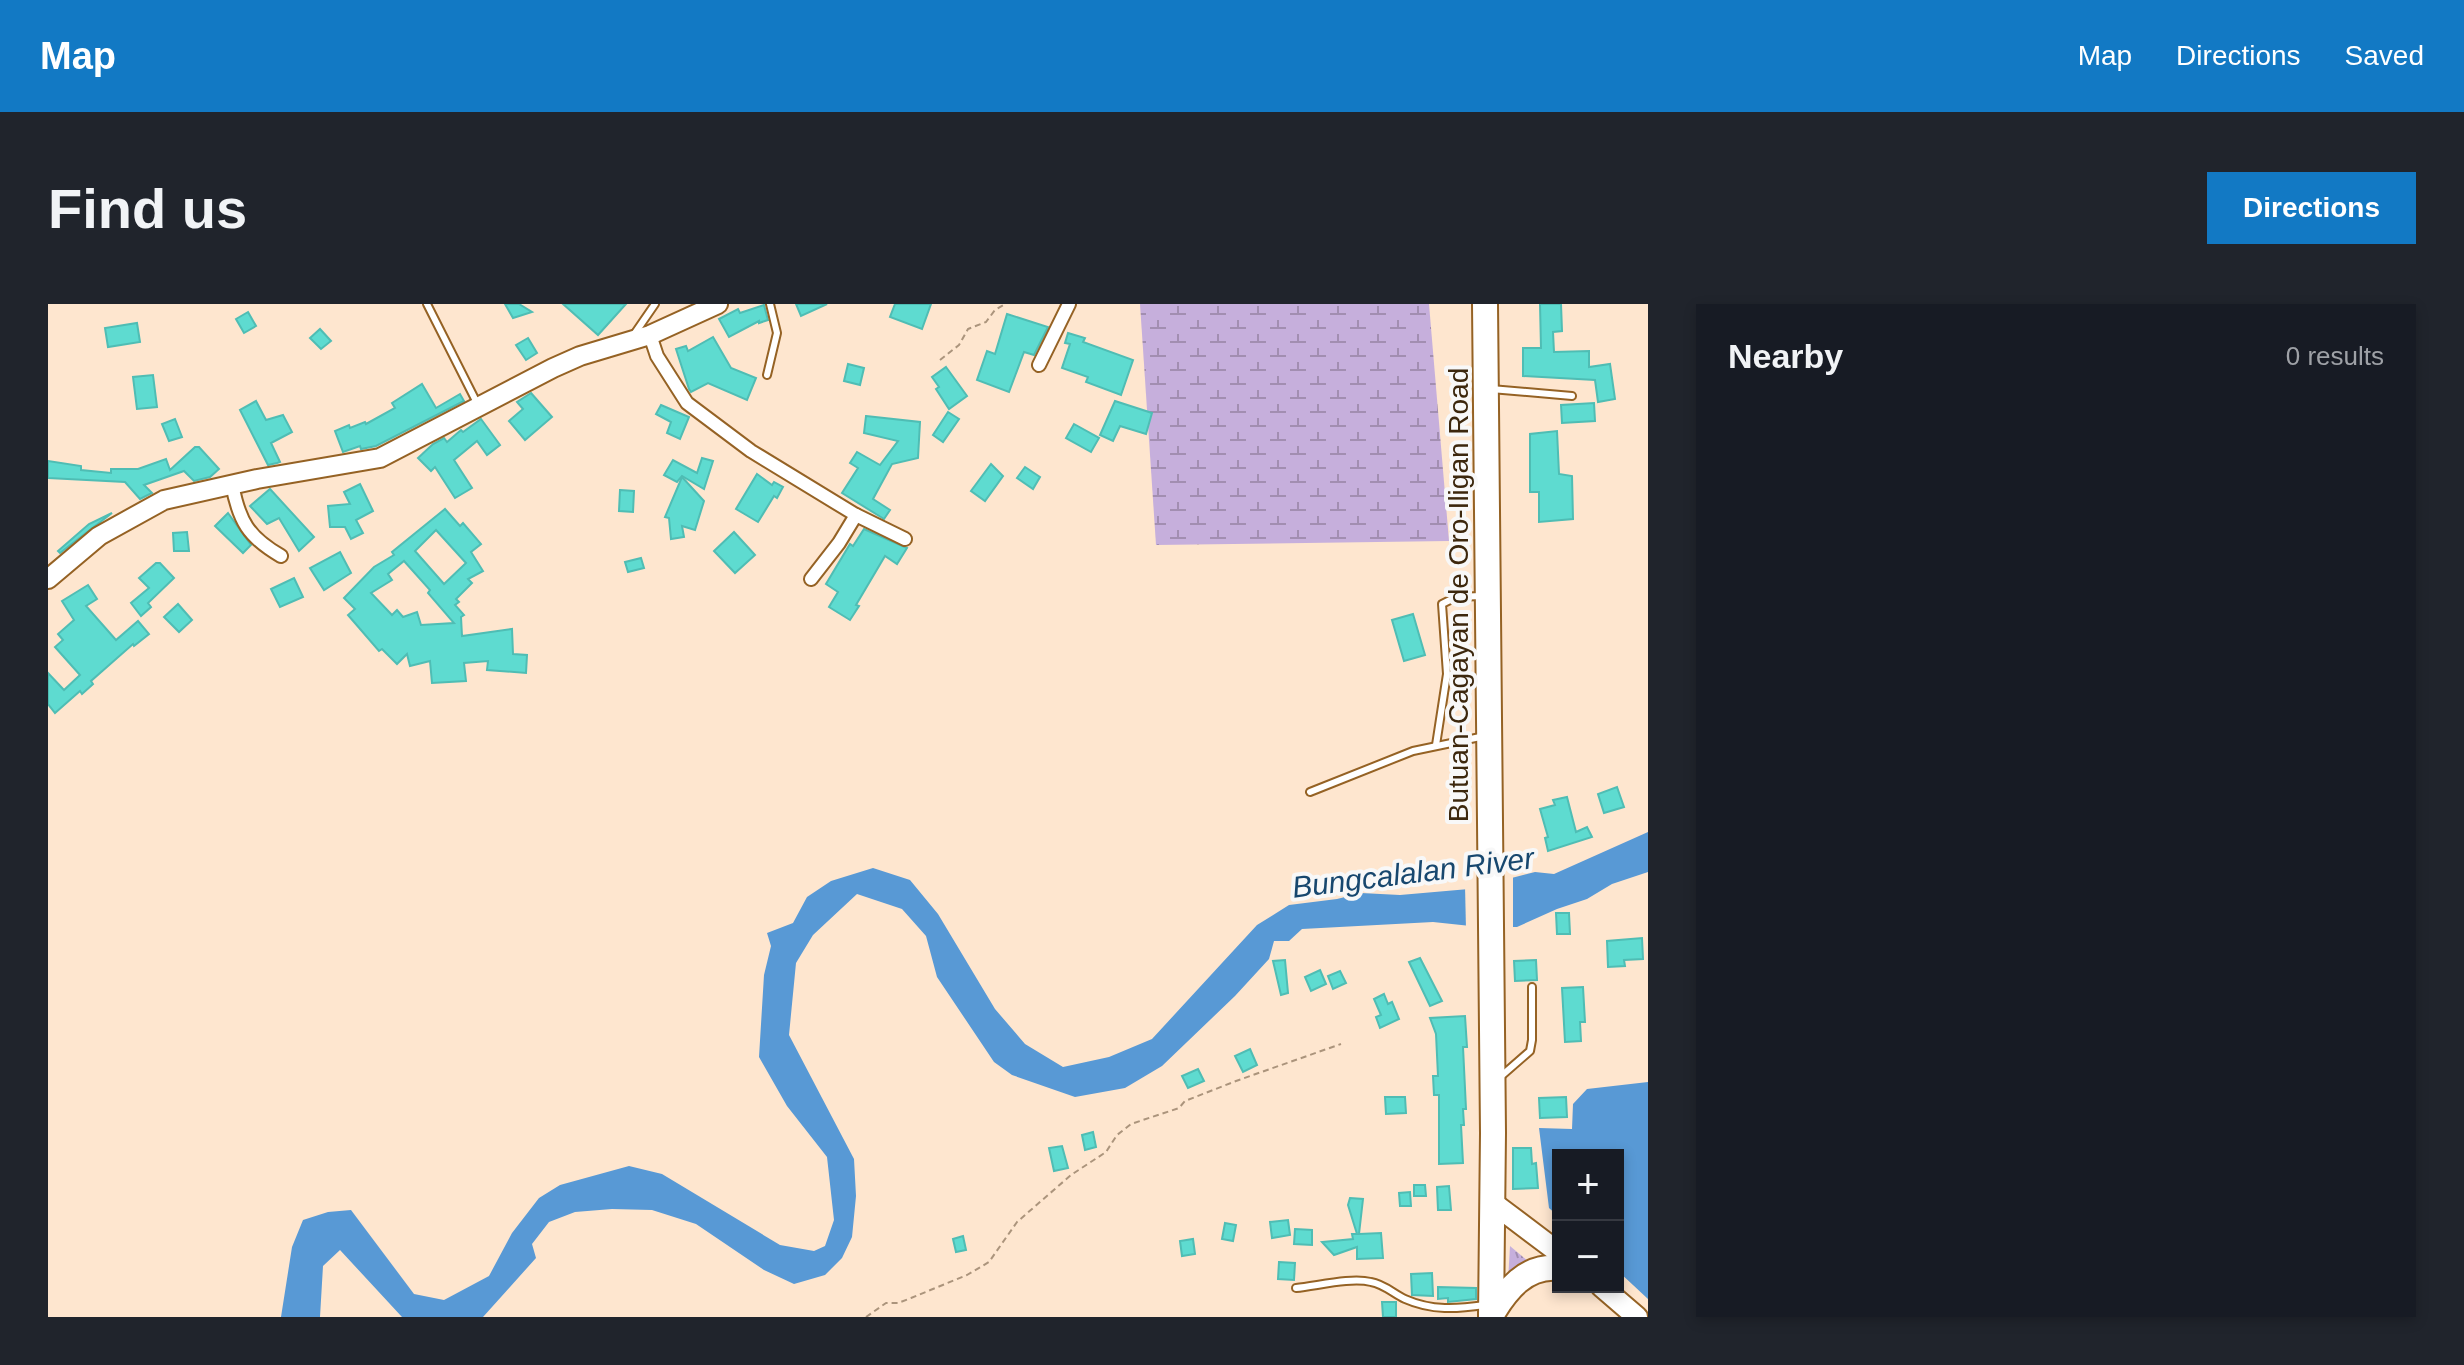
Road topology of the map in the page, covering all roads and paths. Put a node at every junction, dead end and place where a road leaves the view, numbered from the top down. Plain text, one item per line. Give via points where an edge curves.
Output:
1 (427, 304) edge
2 (655, 304) edge
3 (718, 304) edge
4 (770, 304) edge
5 (1005, 304) edge
6 (1069, 304) edge
7 (1485, 304) edge
8 (650, 335) junction
9 (631, 340) junction
10 (940, 360) dead end
11 (1039, 365) dead end
12 (767, 375) dead end
13 (1487, 388) junction
14 (1572, 396) dead end
15 (478, 407) junction
16 (232, 484) junction
17 (856, 515) junction
18 (905, 539) dead end
19 (281, 556) dead end
20 (48, 579) edge
21 (811, 579) dead end
22 (1489, 596) junction
23 (1490, 735) junction
24 (1436, 745) junction
25 (1310, 792) dead end
26 (1532, 987) dead end
27 (1341, 1044) dead end
28 (1493, 1083) junction
29 (1493, 1203) junction
30 (1552, 1247) edge
31 (1552, 1268) edge
32 (1296, 1288) dead end
33 (1609, 1293) edge
34 (1492, 1312) edge
35 (866, 1317) edge
36 (1637, 1317) edge

1 - 15 lane
2 - 9 lane
3 - 8 street
4 - 12 lane via 777,333
5 - 10 path via 986,322 968,329 959,345
6 - 11 street
7 - 13 highway, Butuan-Cagayan de Oro-Iligan Road
8 - 9 street
8 - 17 street via 687,403 760,457
9 - 15 street via 580,356
13 - 14 lane
13 - 22 highway, Butuan-Cagayan de Oro-Iligan Road
15 - 16 street via 380,458
16 - 19 street via 245,525
16 - 20 street via 164,500 99,536
17 - 18 street
17 - 21 street
22 - 23 highway, Butuan-Cagayan de Oro-Iligan Road
22 - 24 lane via 1456,597 1442,604 1447,674
23 - 24 lane
23 - 28 highway, Butuan-Cagayan de Oro-Iligan Road
24 - 25 lane
26 - 28 lane via 1530,1051
27 - 35 path via 1131,1124 1106,1152 1017,1222 989,1262 911,1298 886,1303
28 - 29 highway, Butuan-Cagayan de Oro-Iligan Road
29 - 30 main road
29 - 34 highway, Butuan-Cagayan de Oro-Iligan Road
31 - 34 highway via 1524,1276
32 - 34 lane via 1363,1281 1431,1308
33 - 36 main road

